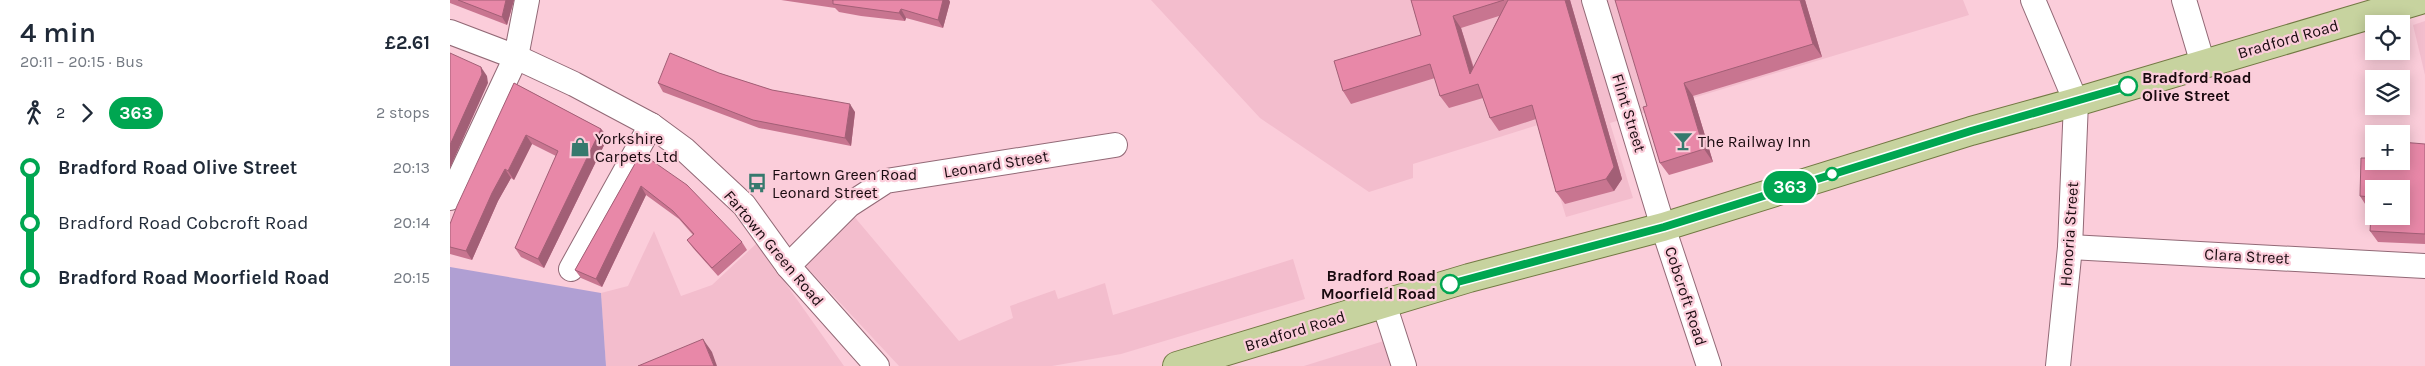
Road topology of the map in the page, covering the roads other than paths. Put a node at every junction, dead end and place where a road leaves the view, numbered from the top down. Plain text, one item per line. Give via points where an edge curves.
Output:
1 (526, 0) edge
2 (1594, 0) edge
3 (2034, 0) edge
4 (2184, 0) edge
5 (2420, 0) edge
6 (450, 32) edge
7 (516, 56) junction
8 (2203, 64) junction
9 (2076, 102) junction
10 (651, 125) junction
11 (1115, 145) dead end
12 (450, 198) edge
13 (1664, 227) junction
14 (2070, 247) junction
15 (788, 266) junction
16 (2425, 266) edge
17 (571, 269) dead end
18 (1389, 302) junction
19 (877, 366) edge
20 (1177, 366) edge
21 (1404, 366) edge
22 (1709, 366) edge
23 (2058, 366) edge

1 - 7 street
2 - 13 street, Flint Street
3 - 9 street
4 - 8 street
5 - 8 main road, Bradford Road
6 - 7 street, Fartown Green Road
7 - 10 street, Fartown Green Road
7 - 12 street
8 - 9 main road, Bradford Road
9 - 13 main road, Bradford Road via 1971,131
9 - 14 street, Honoria Street
10 - 15 street, Fartown Green Road via 685,150 744,205
10 - 17 street
11 - 15 street, Leonard Street via 886,182 849,205
13 - 18 main road, Bradford Road
13 - 22 street, Cobcroft Road
14 - 16 street, Clara Street
14 - 23 street, Honoria Street
15 - 19 street, Fartown Green Road
18 - 20 main road, Bradford Road
18 - 21 street

